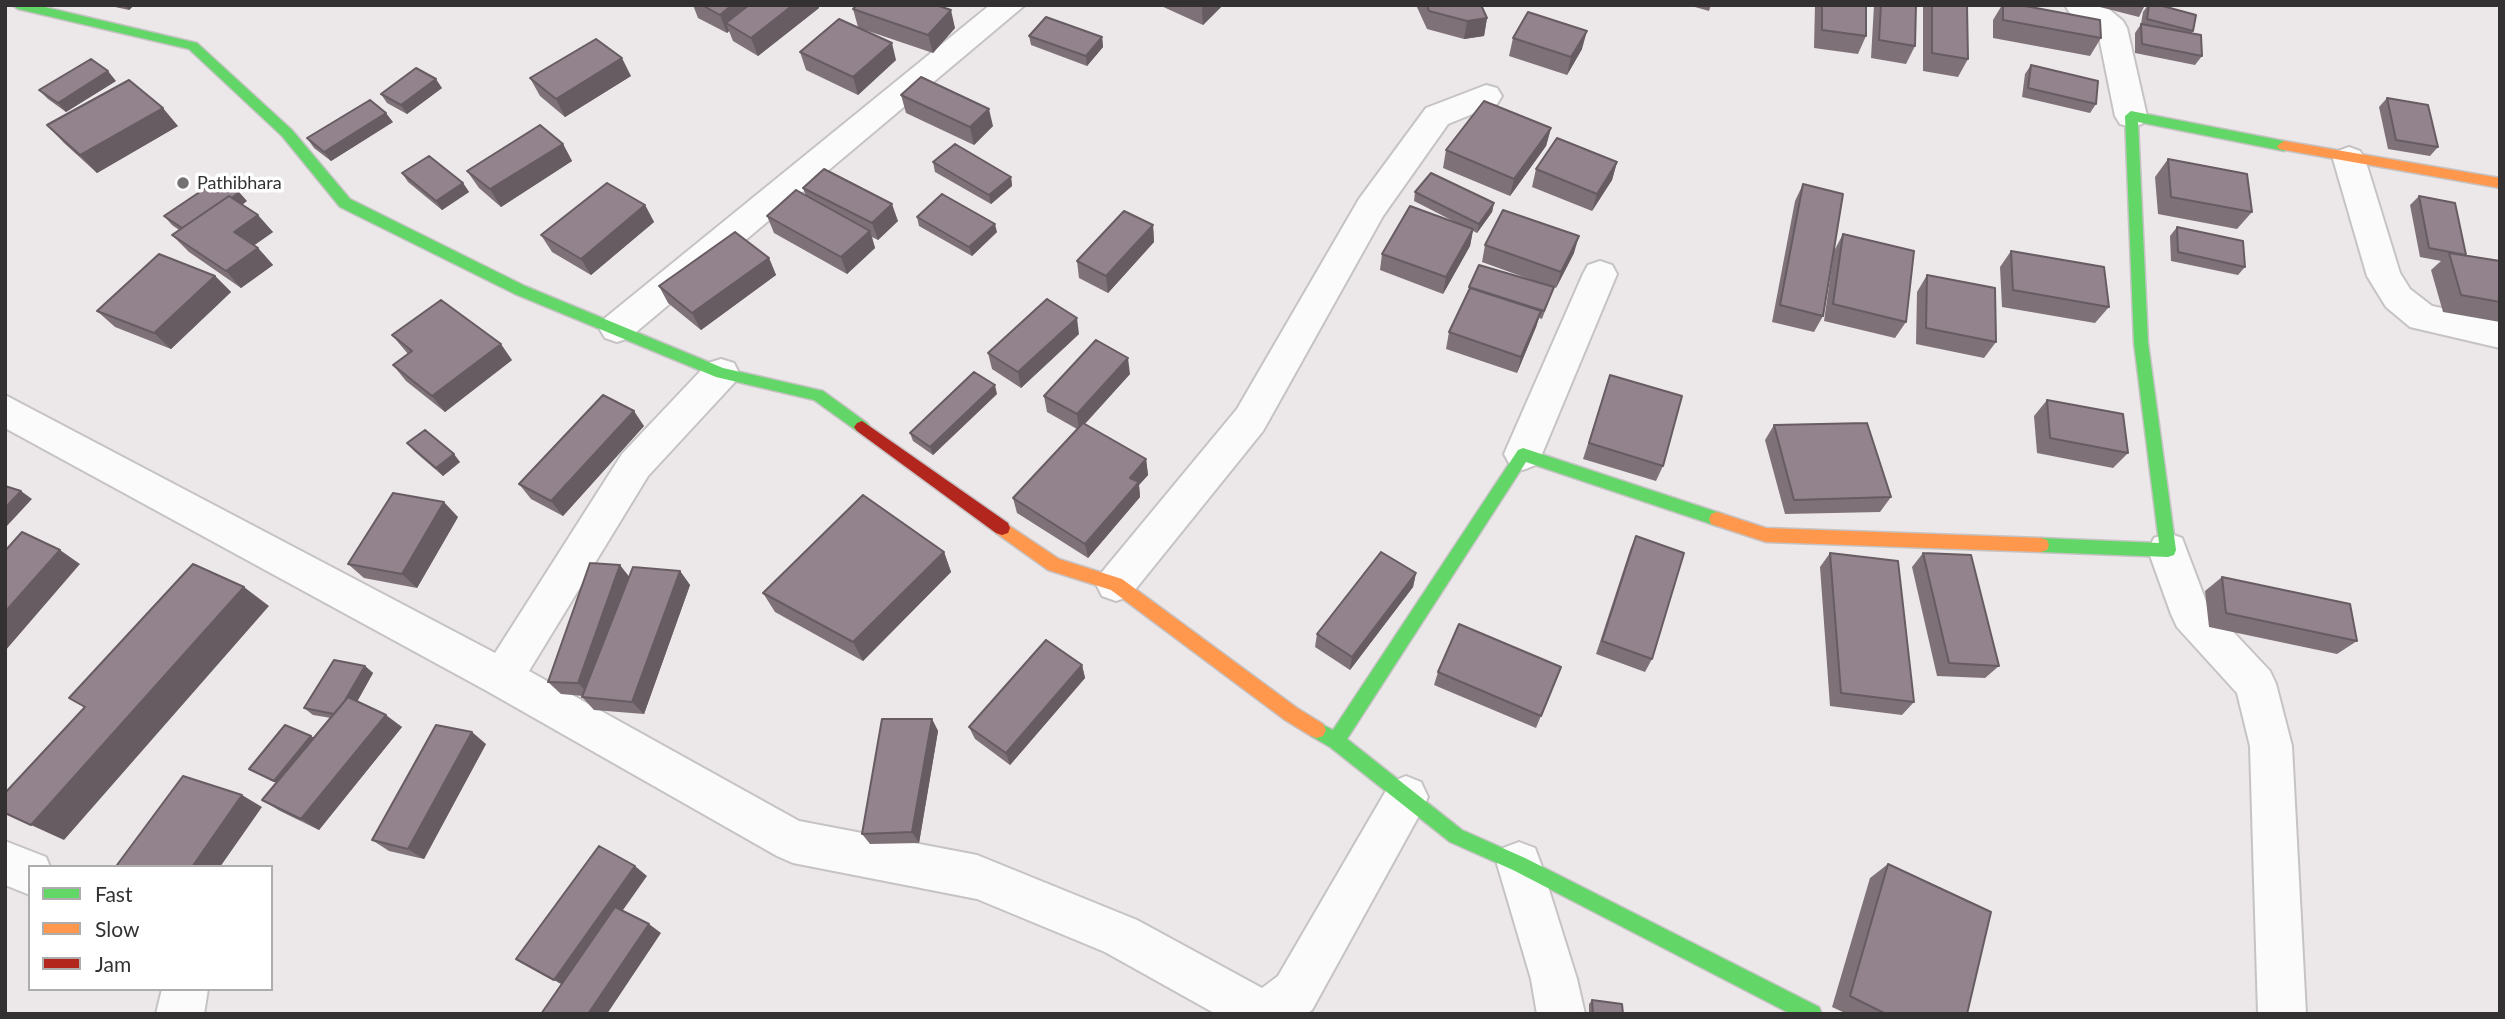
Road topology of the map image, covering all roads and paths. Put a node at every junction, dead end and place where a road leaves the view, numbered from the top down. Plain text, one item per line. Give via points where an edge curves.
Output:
1 (1010, 5) edge
2 (2080, 5) edge
3 (39, 8) edge
4 (1486, 96) dead end
5 (2131, 116) junction
6 (2349, 159) junction
7 (2500, 183) edge
8 (1600, 274) dead end
9 (617, 328) junction
10 (2500, 334) edge
11 (721, 373) junction
12 (5, 410) edge
13 (1523, 454) junction
14 (2168, 550) junction
15 (1116, 584) junction
16 (502, 678) junction
17 (1336, 741) junction
18 (1406, 797) junction
19 (5, 863) edge
20 (1519, 864) junction
21 (28, 872) edge
22 (185, 991) edge
23 (180, 1014) edge
24 (1265, 1014) edge
25 (1560, 1014) edge
26 (1812, 1014) edge
27 (2282, 1014) edge

1 - 9 street
2 - 5 street via 2112,28
3 - 9 street via 193,46 287,133 345,203 520,290
4 - 15 street via 1437,116 1371,208 1251,420
5 - 6 street
5 - 14 street via 2141,343
6 - 7 street
6 - 10 street via 2385,276 2398,298 2422,317
8 - 13 street
9 - 11 street
11 - 15 street via 818,395 1054,565
11 - 16 street via 635,465
12 - 16 street
13 - 14 street via 1766,535
13 - 17 street
14 - 27 street via 2191,614 2255,684 2271,746
15 - 17 street via 1291,714
16 - 24 street via 793,841 977,877 1122,936
17 - 18 street
18 - 20 street via 1456,836
18 - 24 street via 1295,993
19 - 21 street
20 - 25 street
20 - 26 street
22 - 23 street

